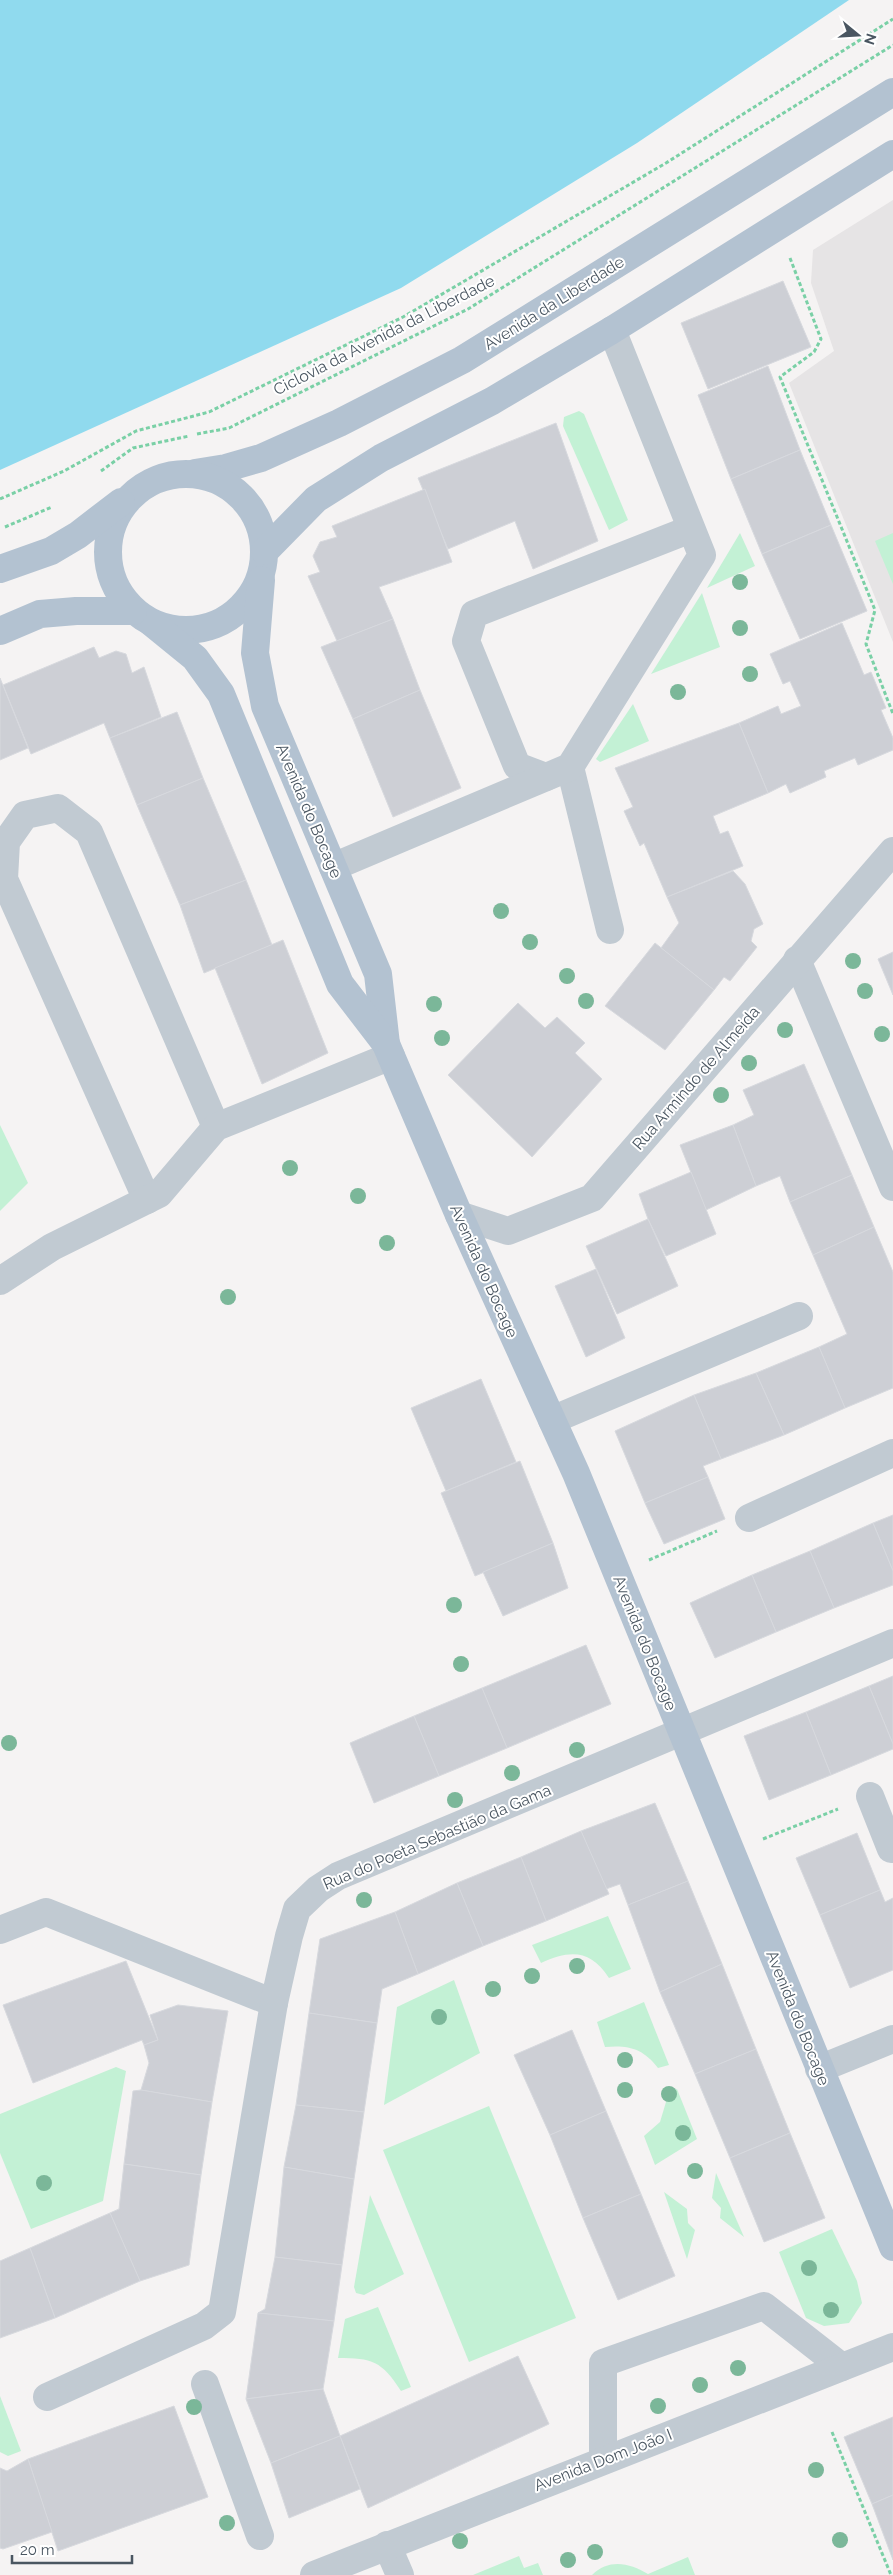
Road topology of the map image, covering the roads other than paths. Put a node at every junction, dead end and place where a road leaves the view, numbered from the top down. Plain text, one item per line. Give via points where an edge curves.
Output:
1 (893, 92) edge
2 (893, 154) edge
3 (612, 330) junction
4 (195, 473) junction
5 (132, 494) junction
6 (692, 529) junction
7 (264, 563) junction
8 (0, 569) edge
9 (143, 617) junction
10 (0, 631) edge
11 (558, 772) junction
12 (893, 850) edge
13 (333, 868) junction
14 (610, 930) dead end
15 (797, 960) junction
16 (388, 1050) junction
17 (216, 1127) junction
18 (893, 1187) edge
19 (147, 1200) junction
20 (459, 1215) junction
21 (0, 1281) edge
22 (799, 1316) dead end
23 (552, 1420) junction
24 (893, 1453) edge
25 (749, 1518) road end
26 (893, 1643) edge
27 (681, 1733) junction
28 (870, 1796) road end
29 (893, 1848) edge
30 (0, 1930) edge
31 (274, 2004) junction
32 (893, 2039) edge
33 (819, 2069) junction
34 (893, 2247) edge
35 (893, 2347) edge
36 (842, 2367) junction
37 (205, 2384) dead end
38 (47, 2397) dead end
39 (603, 2460) junction
40 (260, 2536) dead end
41 (387, 2545) junction
42 (314, 2575) edge
43 (400, 2575) edge

1 - 4 main road, Avenida da Liberdade via 462,360 339,423 261,458
2 - 3 main road
3 - 6 street
3 - 7 main road via 492,401 381,458 324,494
4 - 5 main road via 172,474 150,482
4 - 7 main road via 218,479 247,502 262,529
5 - 8 main road via 51,551
5 - 9 main road via 110,530 108,551 110,572 119,593
6 - 11 street via 702,555
6 - 11 street via 474,614 466,641 518,766
7 - 9 main road via 252,595 238,612 218,624 197,630 174,630
7 - 13 main road, Avenida do Bocage via 256,652 265,706
9 - 10 main road via 76,611 40,614
9 - 16 main road, Avenida do Bocage via 195,658 221,694 340,984
11 - 13 street
11 - 14 street
12 - 15 street, Rua Armindo de Almeida
13 - 16 main road, Avenida do Bocage via 378,974
15 - 18 street
15 - 20 street, Rua Armindo de Almeida via 592,1198 508,1231
16 - 17 street
16 - 20 main road, Avenida do Bocage
17 - 19 street via 159,1194
17 - 19 street via 89,832 58,808 25,815 6,842 4,878
19 - 21 street via 52,1247
20 - 23 main road, Avenida do Bocage
22 - 23 street
23 - 27 main road, Avenida do Bocage
24 - 25 street
26 - 27 street, Rua do Poeta Sebastião da Gama
27 - 31 street, Rua do Poeta Sebastião da Gama via 338,1876 318,1889 297,1909
27 - 33 main road, Avenida do Bocage
28 - 29 street
30 - 31 street via 46,1912
31 - 38 street, Rua do Poeta Sebastião da Gama via 222,2312 204,2326
32 - 33 street
33 - 34 main road, Avenida do Bocage
35 - 36 street, Avenida Dom João I
36 - 39 street, Avenida Dom João I
36 - 39 street via 764,2306 603,2363
37 - 40 street
39 - 41 street, Avenida Dom João I
41 - 42 street, Avenida Dom João I
41 - 43 street

